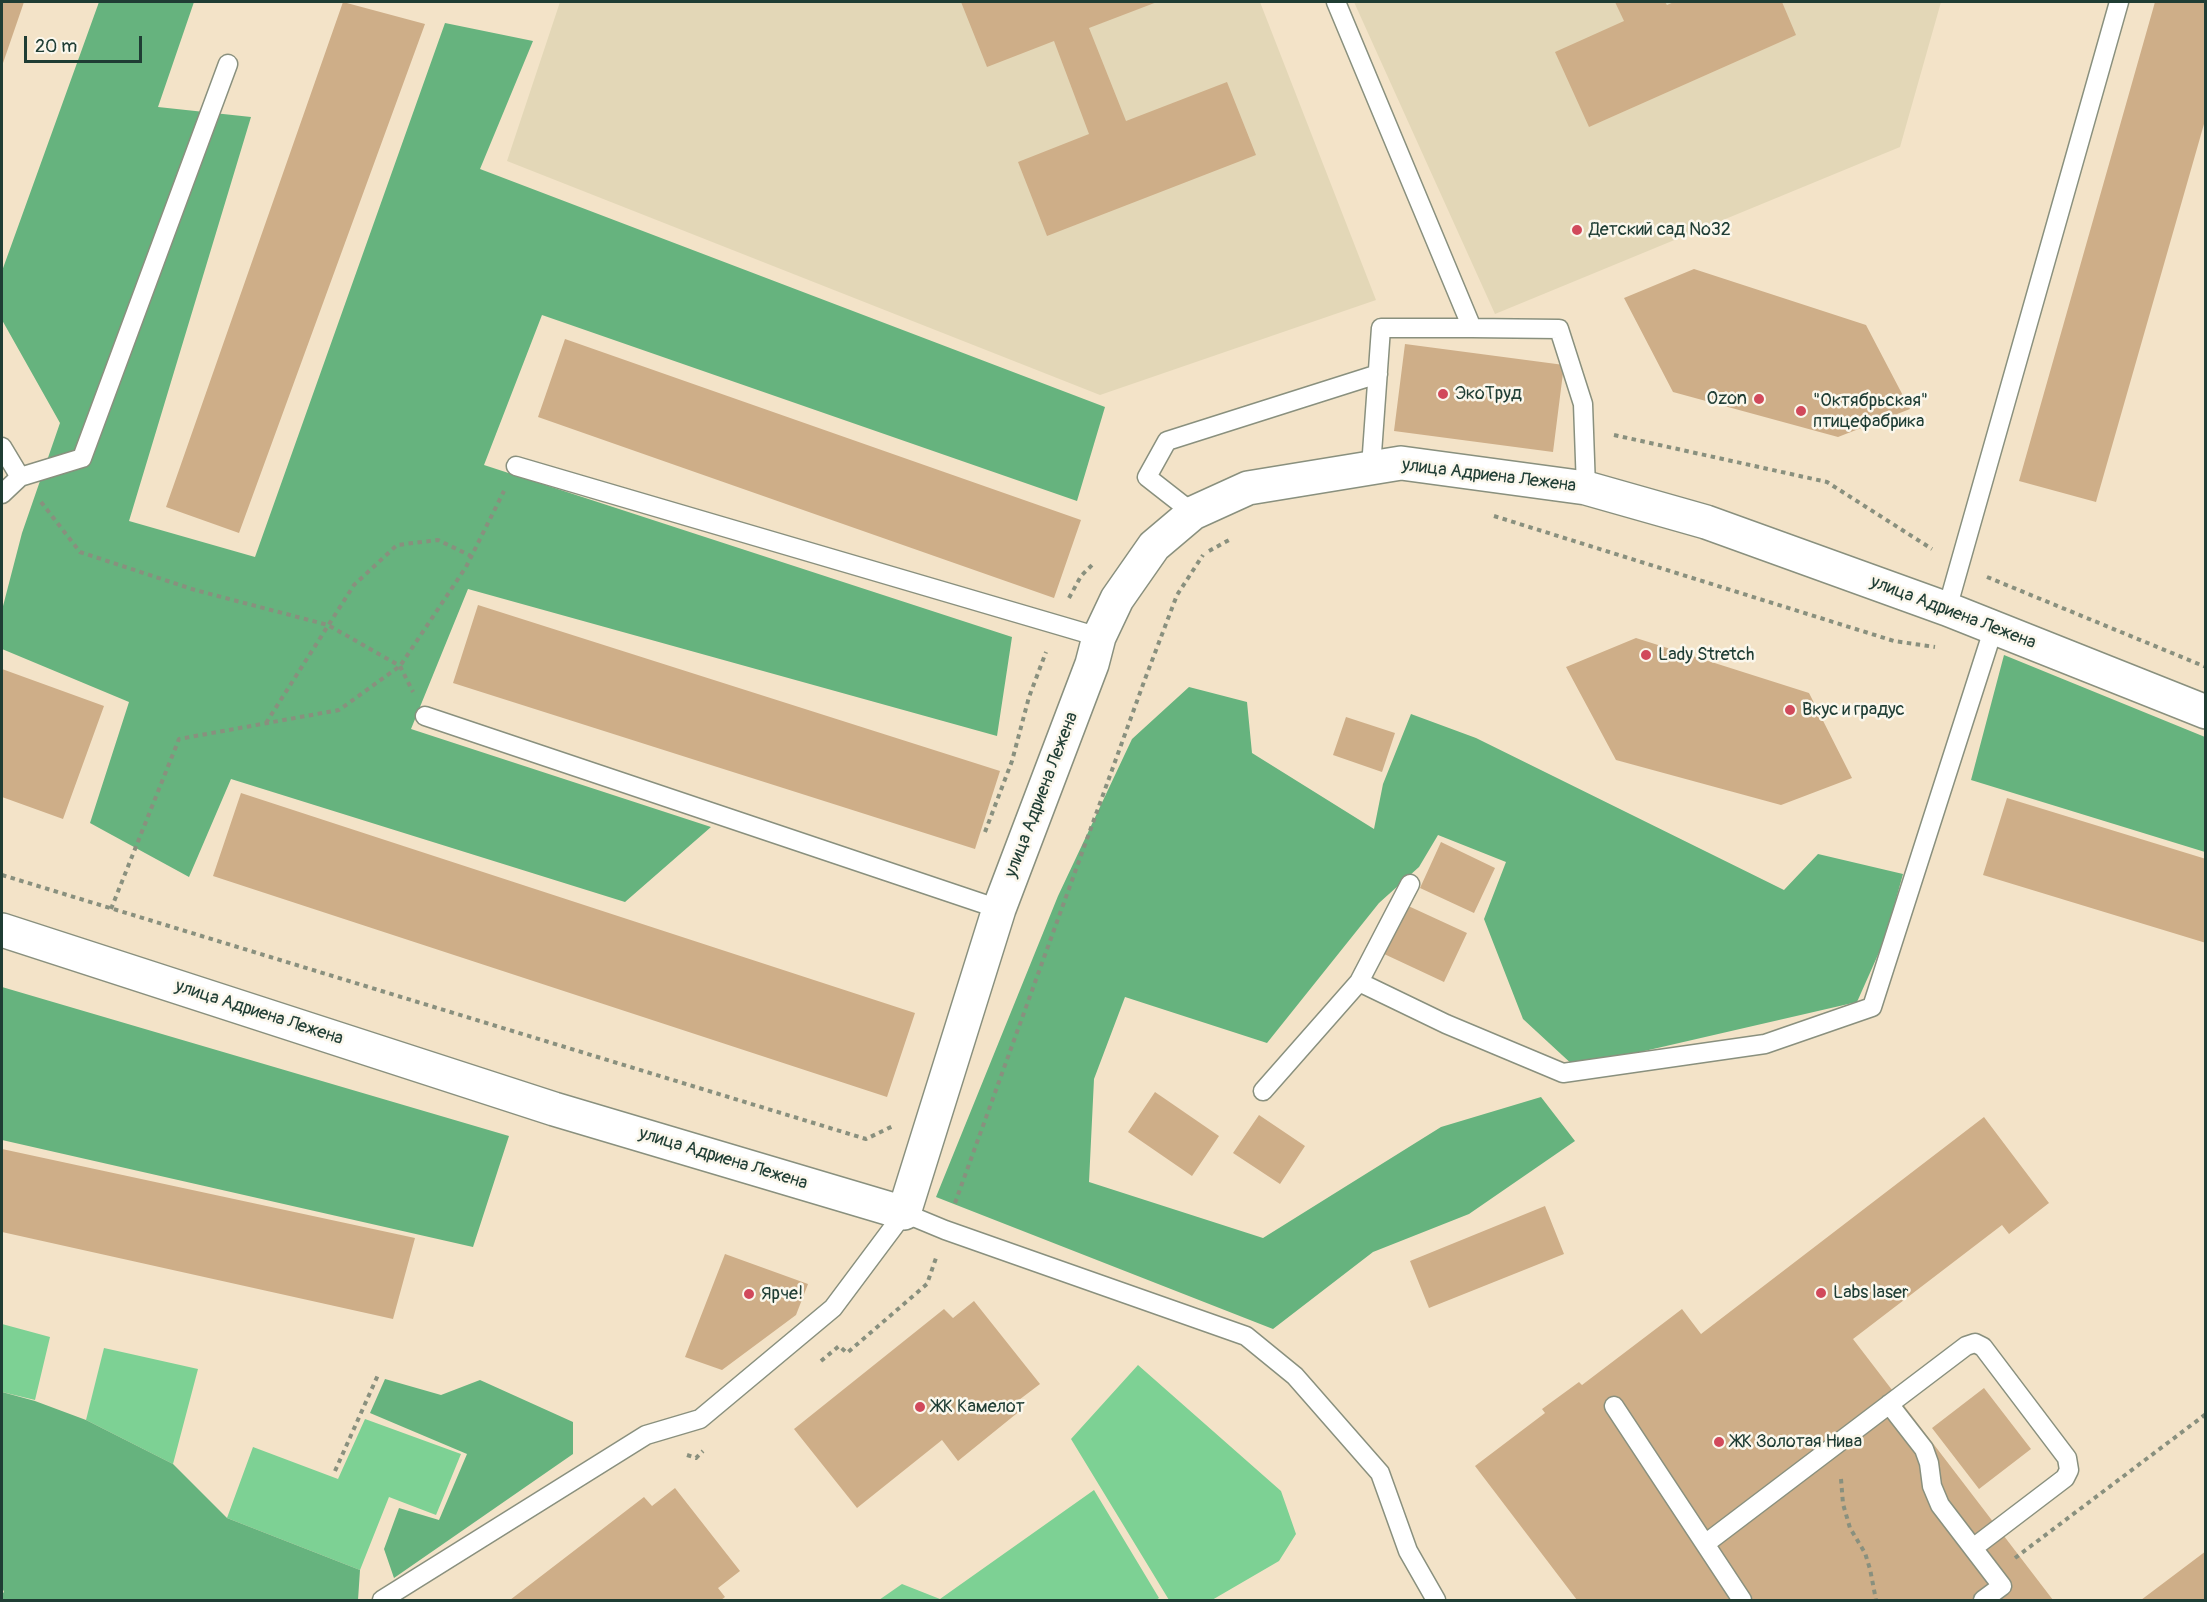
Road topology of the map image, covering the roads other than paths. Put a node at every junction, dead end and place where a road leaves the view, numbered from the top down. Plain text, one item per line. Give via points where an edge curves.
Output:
1 (1336, 2) edge
2 (2119, 2) edge
3 (228, 64) dead end
4 (1472, 328) junction
5 (1378, 374) junction
6 (2, 447) edge
7 (516, 466) road end
8 (1371, 467) junction
9 (20, 477) junction
10 (1586, 488) junction
11 (2, 494) edge
12 (1193, 513) junction
13 (1947, 609) junction
14 (1100, 637) junction
15 (1990, 640) junction
16 (2205, 712) edge
17 (425, 717) dead end
18 (1410, 884) dead end
19 (999, 909) junction
20 (2, 930) edge
21 (1359, 982) junction
22 (1263, 1091) dead end
23 (904, 1213) junction
24 (1889, 1404) junction
25 (1614, 1406) dead end
26 (1705, 1544) junction
27 (1973, 1548) junction
28 (382, 1600) edge
29 (1436, 1600) edge
30 (1742, 1600) edge
31 (1983, 1600) edge

1 - 4 lane
2 - 13 lane
3 - 9 lane via 82,458
4 - 5 lane via 1381,328
4 - 10 lane via 1559,329 1583,404
5 - 8 lane
5 - 12 lane via 1167,441 1146,477
6 - 9 lane
7 - 14 lane
8 - 10 street, улица Адриена Лежена via 1401,463
8 - 12 street, улица Адриена Лежена via 1248,488
9 - 11 lane
10 - 13 street, улица Адриена Лежена via 1706,522
12 - 14 street, улица Адриена Лежена via 1154,546 1117,599
13 - 15 street, улица Адриена Лежена
14 - 19 street, улица Адриена Лежена
15 - 16 street, улица Адриена Лежена
15 - 21 lane via 1872,1007 1765,1044 1563,1073
17 - 19 lane
18 - 21 lane
19 - 23 street, улица Адриена Лежена
20 - 23 street, улица Адриена Лежена via 554,1109
21 - 22 lane
23 - 28 lane via 833,1308 700,1419 646,1435
23 - 29 lane via 1246,1336 1295,1376 1380,1473 1408,1551
24 - 26 lane
24 - 27 lane via 1924,1449 1935,1496
24 - 27 lane via 1975,1343 1983,1347 2067,1458 2069,1470 2065,1479
25 - 26 lane
26 - 30 lane
27 - 31 lane via 2002,1586

